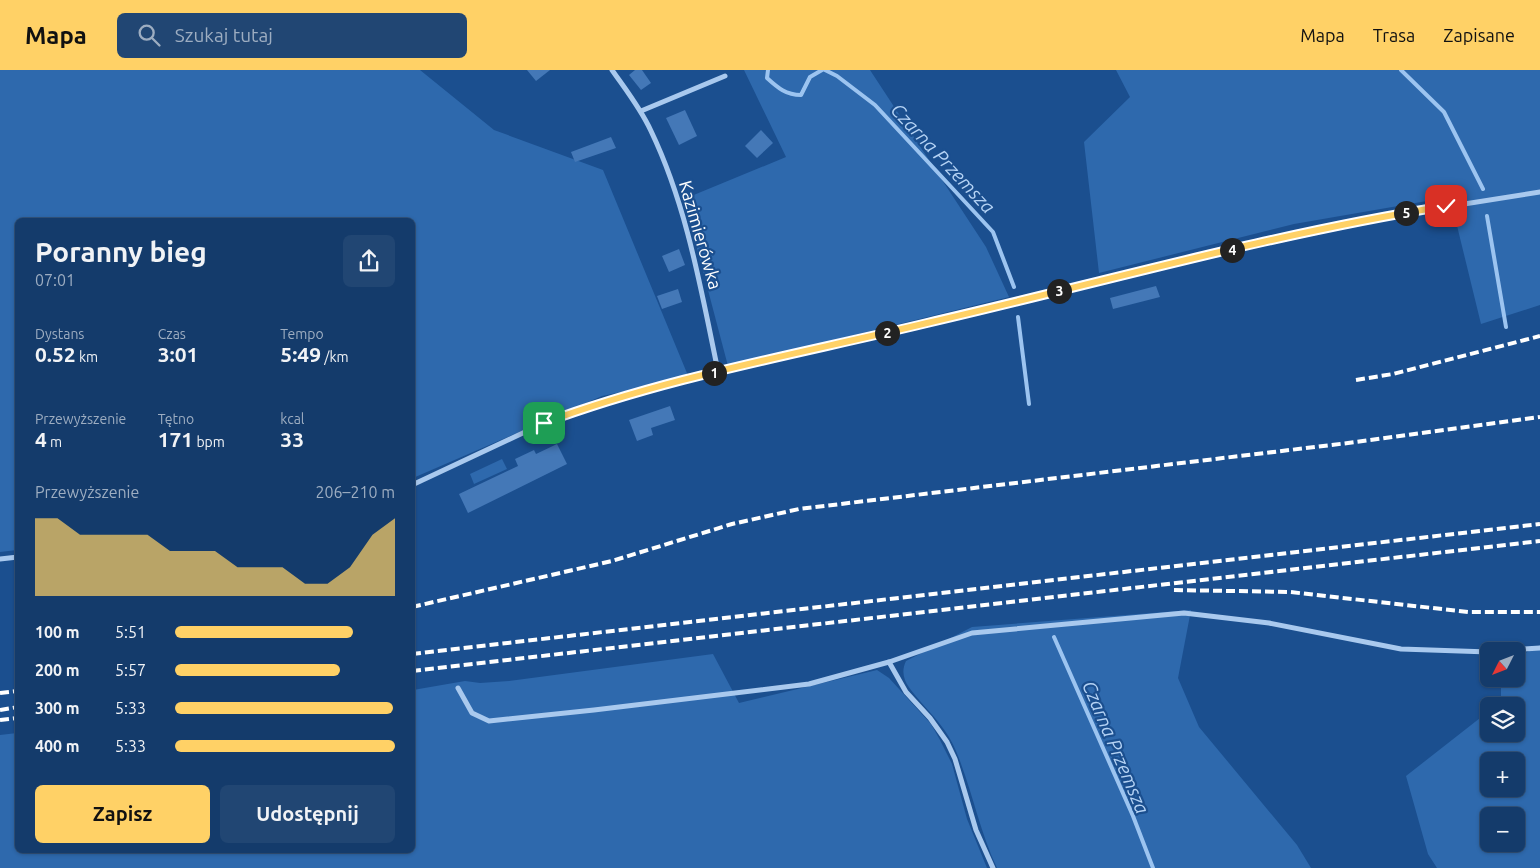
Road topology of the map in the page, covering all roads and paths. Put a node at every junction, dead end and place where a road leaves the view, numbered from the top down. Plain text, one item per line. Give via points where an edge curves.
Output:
1 (612, 70) edge
2 (726, 76) dead end
3 (641, 111) junction
4 (1540, 192) edge
5 (718, 372) junction
6 (415, 484) edge
7 (15, 557) edge
8 (0, 559) edge
9 (1540, 648) edge
10 (1525, 649) edge
11 (1480, 652) edge
12 (889, 662) junction
13 (458, 688) dead end
14 (993, 868) edge

1 - 3 street, Kazimierówka
2 - 3 street
3 - 5 street, Kazimierówka via 670,178 696,262
4 - 5 street via 1401,214 1196,258
5 - 6 street via 562,416
7 - 8 street
9 - 10 street
11 - 12 street via 1401,648 1269,623 1184,613 972,633
12 - 13 street via 809,684 489,721 472,713
12 - 14 street via 906,692 948,742 976,830

